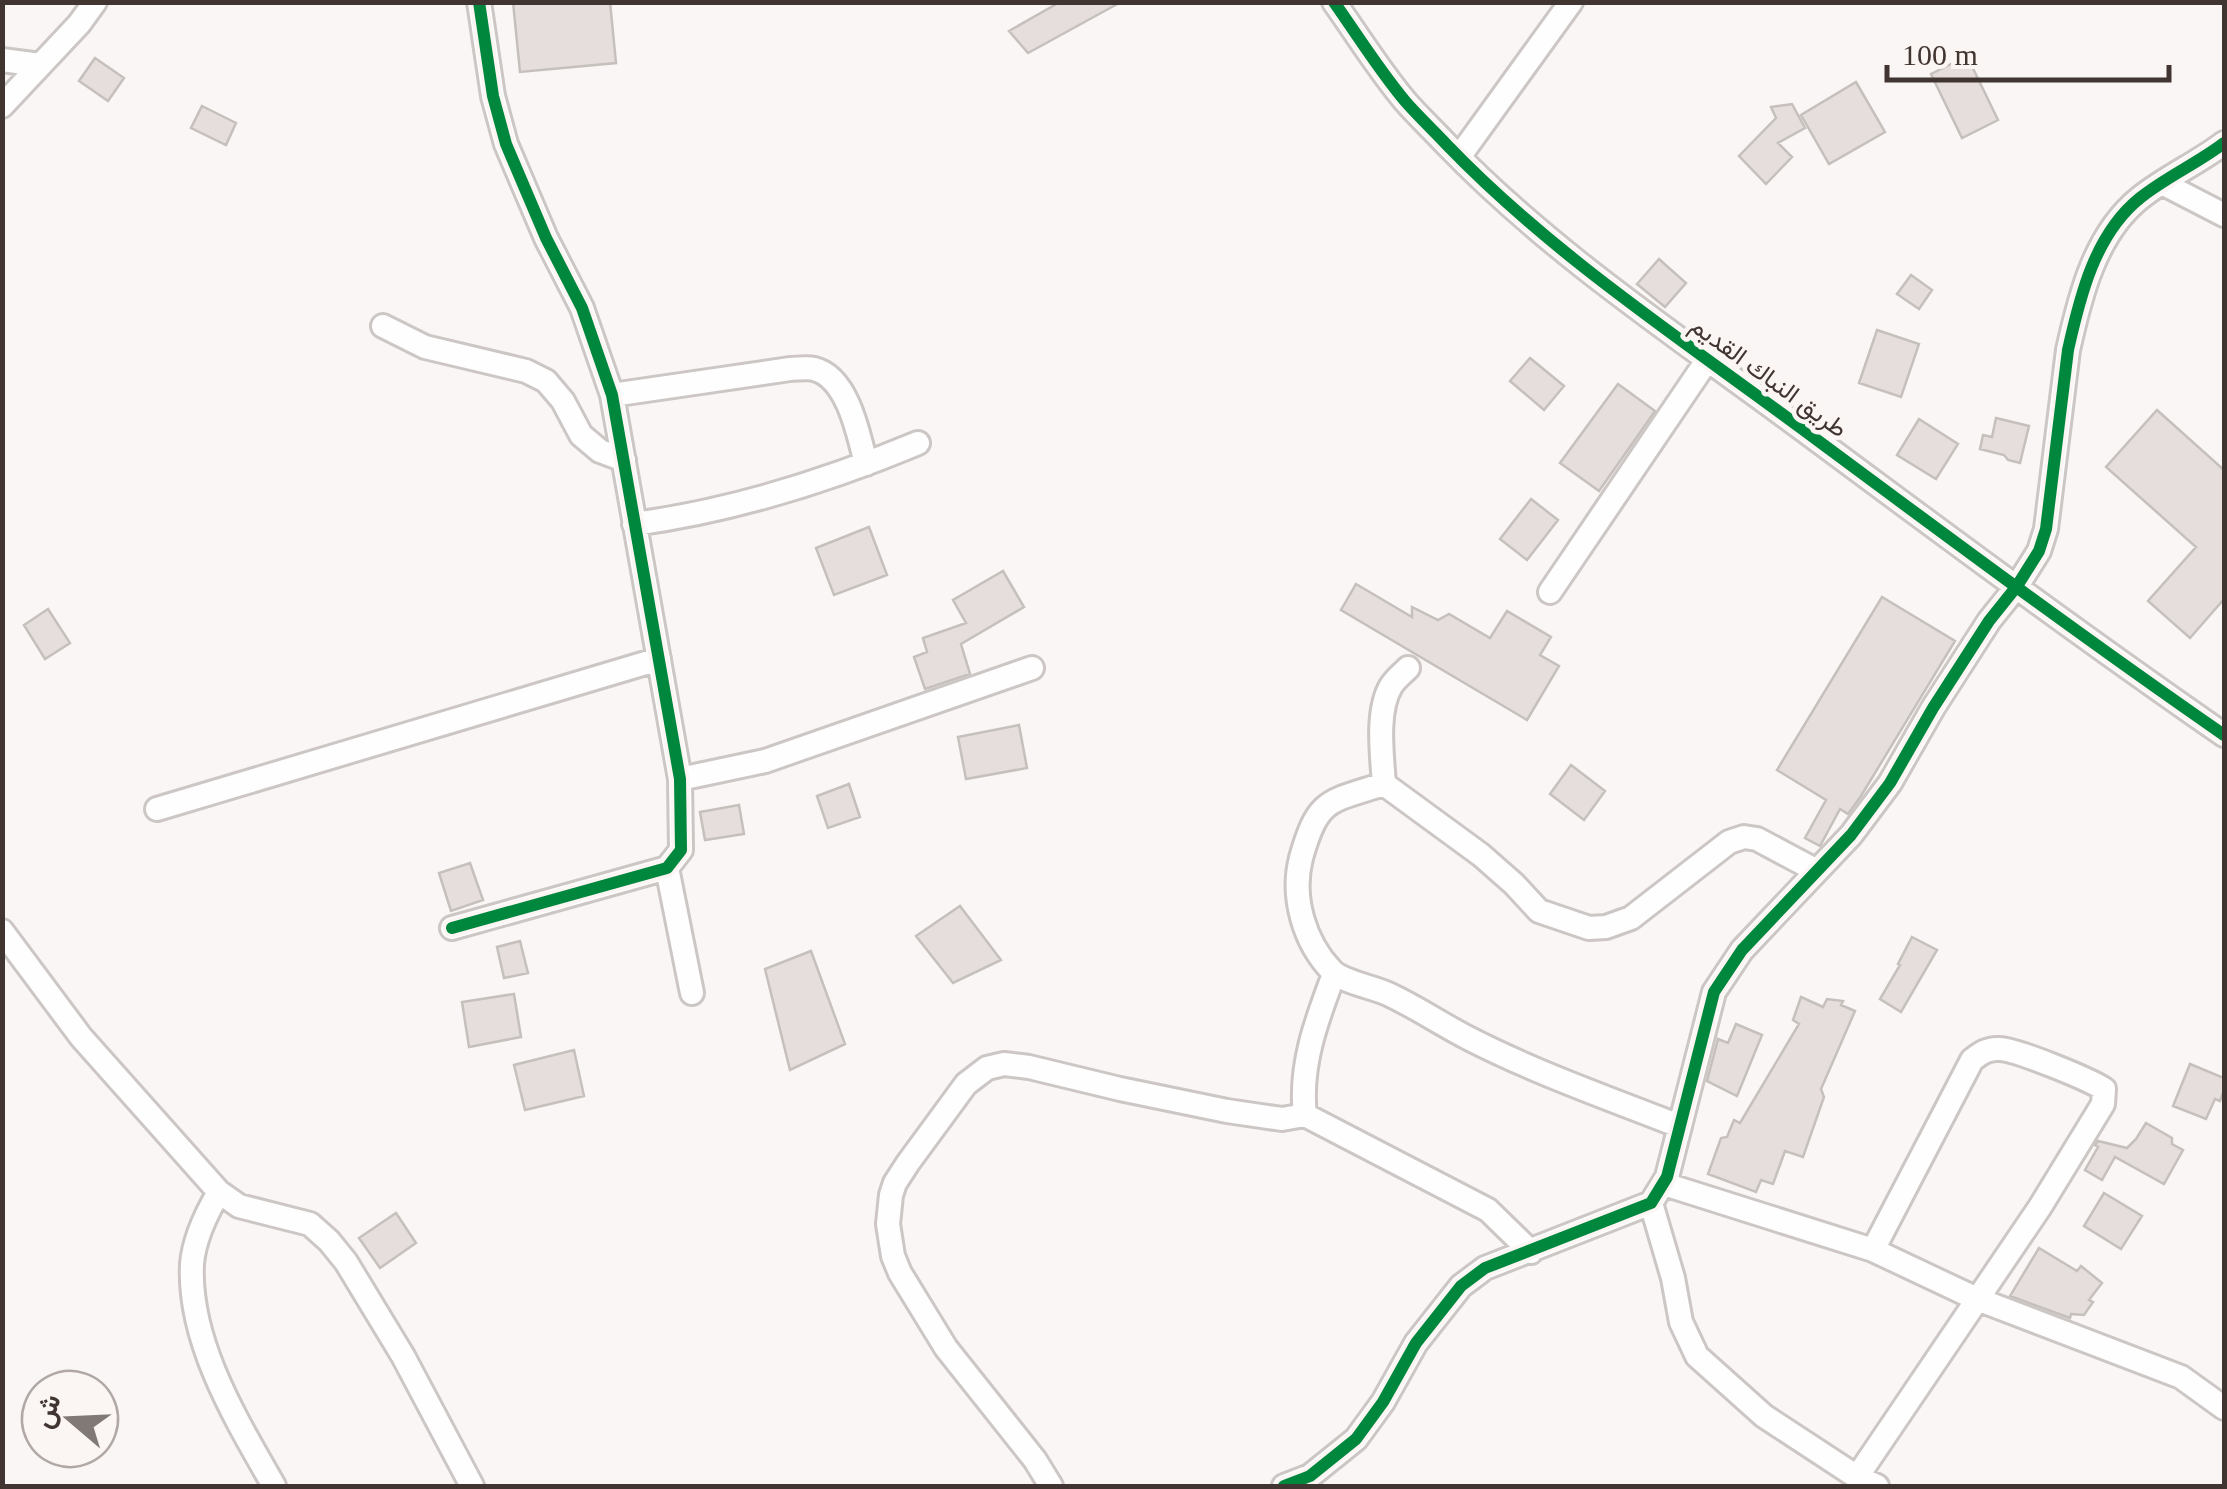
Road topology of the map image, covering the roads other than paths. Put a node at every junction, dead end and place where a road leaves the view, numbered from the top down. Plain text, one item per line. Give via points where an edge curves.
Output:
1 (96, 2) edge
2 (478, 2) edge
3 (1334, 2) edge
4 (1571, 2) edge
5 (2, 60) edge
6 (40, 65) junction
7 (2, 106) edge
8 (2224, 143) edge
9 (1459, 158) junction
10 (2162, 183) junction
11 (2224, 215) edge
12 (382, 326) dead end
13 (1708, 359) junction
14 (612, 395) junction
15 (918, 443) dead end
16 (624, 460) junction
17 (866, 464) junction
18 (634, 524) junction
19 (2017, 586) junction
20 (1550, 592) dead end
21 (659, 659) junction
22 (1032, 668) dead end
23 (1408, 668) dead end
24 (2224, 734) edge
25 (680, 779) junction
26 (1384, 784) junction
27 (157, 809) dead end
28 (667, 868) junction
29 (1817, 871) junction
30 (452, 928) dead end
31 (2, 931) edge
32 (1334, 974) junction
33 (692, 993) dead end
34 (1305, 1116) junction
35 (1679, 1126) junction
36 (219, 1192) junction
37 (1657, 1194) junction
38 (1873, 1250) junction
39 (1530, 1252) junction
40 (1977, 1299) junction
41 (2224, 1408) edge
42 (1867, 1482) edge
43 (274, 1486) edge
44 (472, 1486) edge
45 (1051, 1486) edge
46 (1284, 1486) edge

1 - 6 street
2 - 14 street via 506,144 582,308
3 - 9 street, طريق النباك القديم via 1407,104
4 - 9 street
5 - 6 street
6 - 7 street
8 - 10 street
9 - 13 street, طريق النباك القديم via 1579,262
10 - 11 street
10 - 19 street via 2138,198 2098,251 2068,350 2046,528
12 - 16 street via 425,347 546,381 581,435
13 - 19 street, طريق النباك القديم
13 - 20 street
14 - 16 street
14 - 17 street via 815,368 846,396
15 - 17 street
16 - 18 street
17 - 18 street via 691,516
18 - 21 street
19 - 24 street, طريق النباك القديم
19 - 29 street via 1890,783
21 - 25 street
21 - 27 street
22 - 25 street via 765,761
23 - 26 street via 1385,705
25 - 28 street via 680,850
26 - 29 street via 1481,855 1539,911 1589,928 1630,918 1744,837
26 - 32 street via 1328,804 1317,815 1299,867 1301,916
28 - 30 street
28 - 33 street
29 - 35 street via 1742,950 1714,992
31 - 36 street via 80,1037
32 - 34 street via 1315,1022
32 - 35 street via 1389,994 1533,1068
34 - 39 street via 1488,1210
34 - 45 street via 1227,1110 1004,1064 966,1084 908,1162 891,1195 892,1256 946,1348
35 - 37 street
36 - 43 street via 192,1261 194,1305 234,1416
36 - 44 street via 239,1206 310,1224 329,1241 403,1356
37 - 38 street
37 - 39 street
37 - 42 street via 1681,1322 1697,1356 1764,1416
38 - 40 street
38 - 40 street via 1972,1060 2003,1048 2098,1086 2103,1104
39 - 46 street via 1486,1268 1462,1286 1416,1343 1356,1439 1310,1476
40 - 41 street via 2181,1376
40 - 42 street

